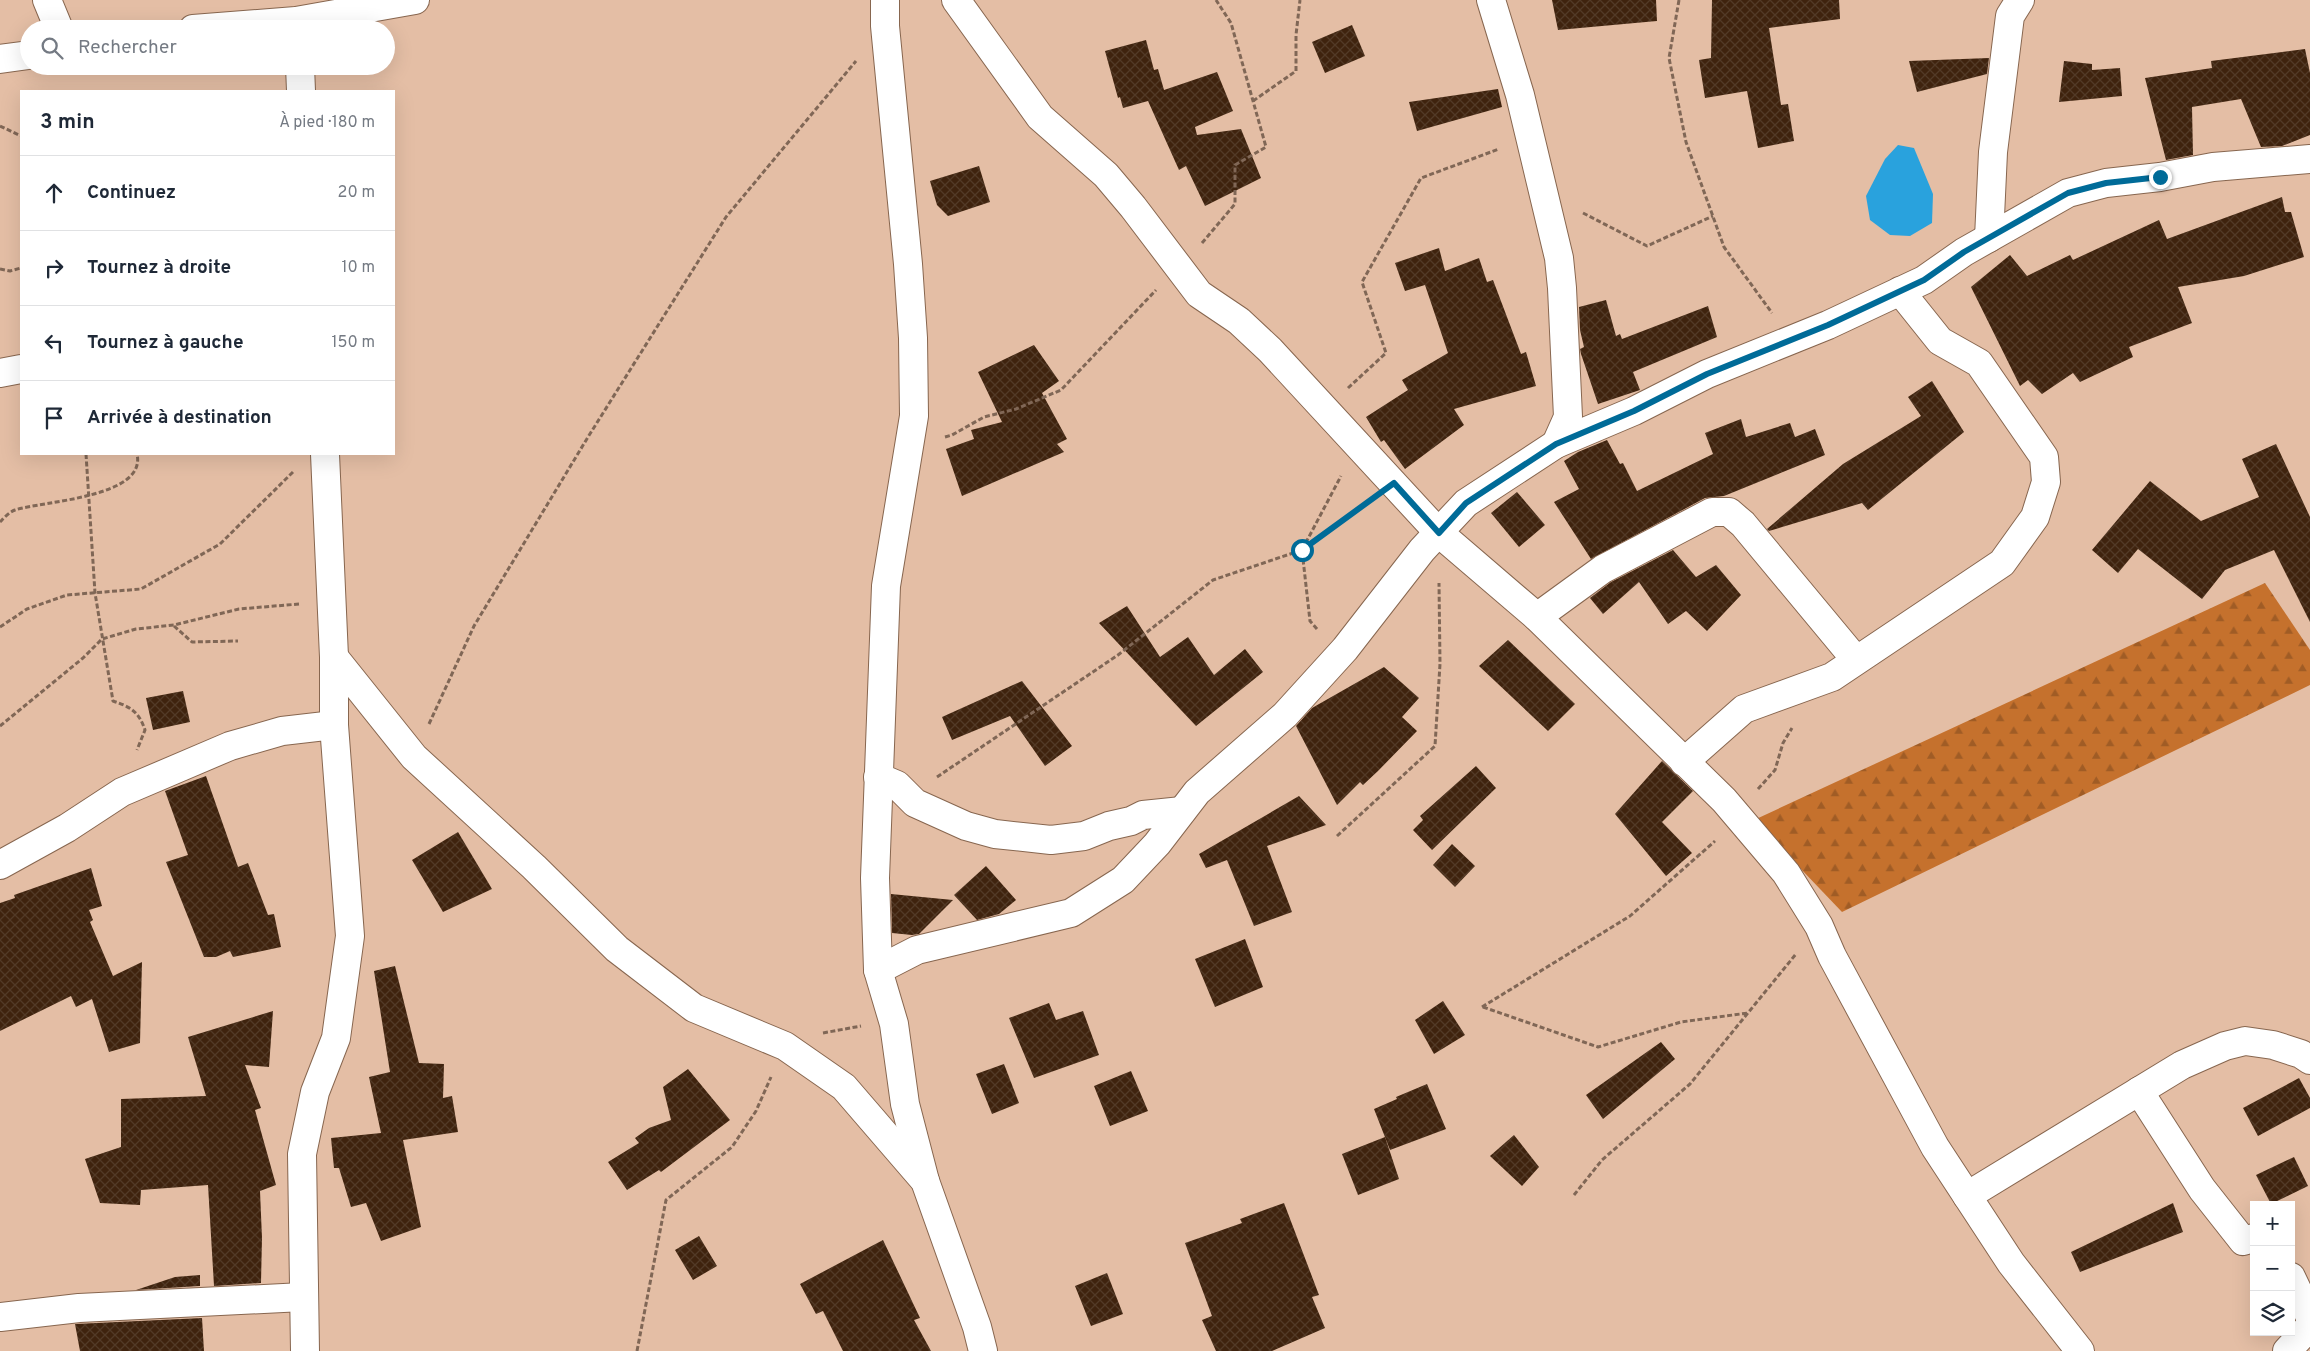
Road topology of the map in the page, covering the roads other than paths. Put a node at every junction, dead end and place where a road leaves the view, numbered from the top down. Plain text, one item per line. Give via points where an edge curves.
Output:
1 (46, 0) edge
2 (415, 0) edge
3 (956, 0) edge
4 (1491, 0) edge
5 (2020, 0) edge
6 (885, 13) edge
7 (295, 16) edge
8 (55, 20) edge
9 (264, 20) edge
10 (20, 56) edge
11 (0, 59) edge
12 (301, 75) edge
13 (302, 90) edge
14 (2310, 158) edge
15 (1989, 238) junction
16 (1900, 291) junction
17 (20, 369) edge
18 (0, 373) edge
19 (1556, 444) junction
20 (325, 455) edge
21 (1439, 533) junction
22 (1537, 617) junction
23 (334, 657) junction
24 (1856, 660) junction
25 (334, 725) junction
26 (1684, 762) junction
27 (878, 777) junction
28 (1182, 811) junction
29 (0, 865) edge
30 (878, 970) junction
31 (2310, 1060) edge
32 (2139, 1091) junction
33 (926, 1180) junction
34 (1967, 1196) junction
35 (2250, 1239) edge
36 (2295, 1286) edge
37 (303, 1297) junction
38 (0, 1317) edge
39 (2310, 1317) edge
40 (2310, 1326) edge
41 (305, 1351) edge
42 (983, 1351) edge
43 (2080, 1351) edge
44 (2287, 1351) edge

1 - 8 street
2 - 7 street
3 - 21 street via 1040,117 1106,175 1198,294 1239,321
4 - 19 street via 1520,95 1558,250 1568,417
5 - 15 street via 2010,16 1993,152
6 - 27 street via 913,338 914,416 886,586
7 - 9 street
10 - 11 street
12 - 13 street
14 - 15 street via 2213,167 2106,183 2068,193
15 - 16 street via 1924,280
16 - 19 street via 1707,374 1634,411
16 - 24 street via 1940,341 1979,362 2044,457 2046,482 2035,517 2002,563
17 - 18 street
19 - 21 street via 1466,503
20 - 23 street
21 - 22 street
21 - 28 street via 1285,715 1197,792
22 - 24 street via 1603,568 1712,512 1729,512 1743,524
22 - 26 street
23 - 25 street
23 - 33 street via 414,757 617,949 694,1008 785,1046 844,1087
24 - 26 street via 1832,677 1744,709
25 - 29 street via 282,731 230,746 122,792 67,828
25 - 37 street via 350,936 336,1038 315,1092 302,1154
26 - 34 street via 1724,800 1786,873 1819,926 1926,1131
27 - 28 street via 897,785 915,803 966,826 995,834 1051,840 1084,836 1143,814
27 - 30 street via 875,878
28 - 30 street via 1157,844 1122,880 1071,913 917,950
30 - 33 street via 894,1024 905,1104
31 - 32 street via 2273,1045 2245,1040 2182,1065
32 - 34 street
32 - 35 street via 2202,1189 2243,1241
33 - 42 street
34 - 43 street via 2011,1263
36 - 39 street
37 - 38 street via 79,1308
37 - 41 street
40 - 44 street

